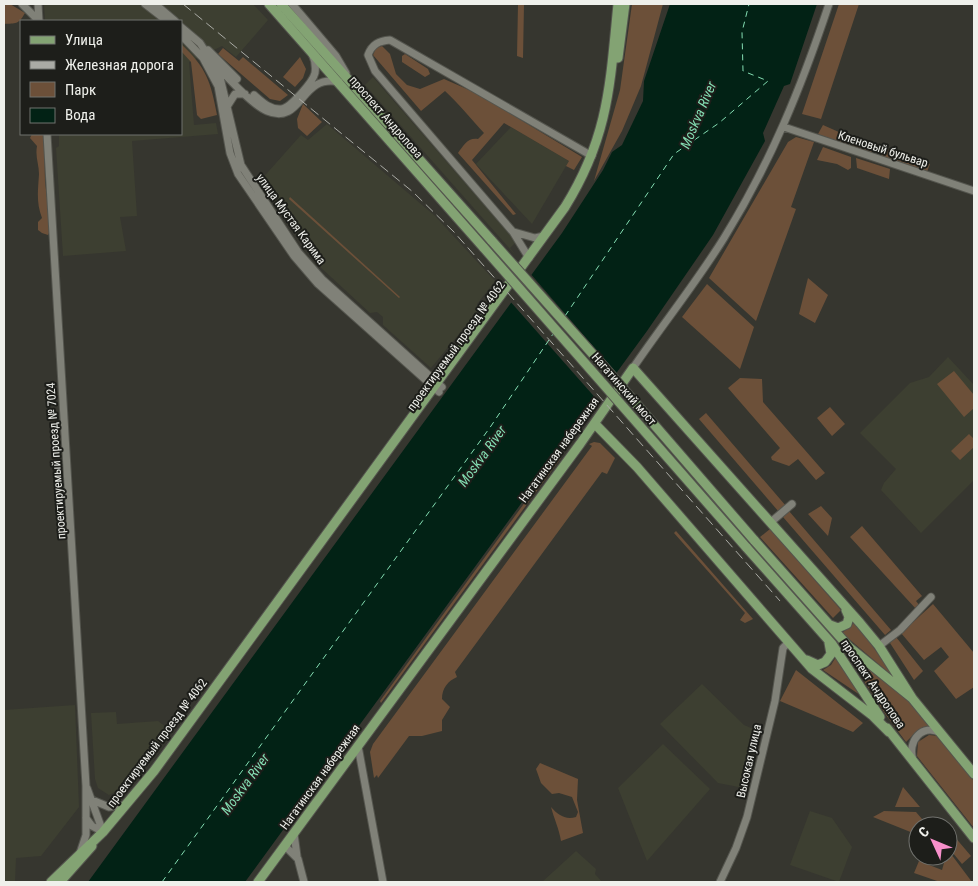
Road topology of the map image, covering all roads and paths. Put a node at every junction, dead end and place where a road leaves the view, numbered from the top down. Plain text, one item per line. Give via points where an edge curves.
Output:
1 (22, 4) edge
2 (38, 4) edge
3 (145, 4) edge
4 (155, 4) edge
5 (269, 4) edge
6 (282, 4) edge
7 (292, 4) edge
8 (618, 4) edge
9 (625, 4) edge
10 (829, 4) edge
11 (39, 20) edge
12 (166, 20) edge
13 (174, 20) edge
14 (182, 28) edge
15 (182, 36) edge
16 (191, 44) junction
17 (200, 44) junction
18 (311, 50) junction
19 (211, 60) junction
20 (223, 76) junction
21 (233, 76) junction
22 (339, 82) junction
23 (218, 86) junction
24 (356, 88) junction
25 (247, 95) junction
26 (228, 108) junction
27 (784, 127) junction
28 (47, 135) edge
29 (592, 156) junction
30 (974, 191) edge
31 (513, 232) junction
32 (546, 236) junction
33 (492, 242) joint
34 (484, 248) joint
35 (529, 258) junction
36 (633, 368) junction
37 (622, 384) junction
38 (648, 384) junction
39 (438, 388) junction
40 (595, 424) junction
41 (792, 504) dead end
42 (771, 522) junction
43 (754, 540) joint
44 (746, 547) joint
45 (931, 597) dead end
46 (843, 605) junction
47 (828, 624) junction
48 (828, 640) junction
49 (789, 642) junction
50 (879, 646) junction
51 (802, 657) junction
52 (912, 698) junction
53 (889, 732) junction
54 (941, 733) junction
55 (358, 746) junction
56 (351, 755) junction
57 (913, 761) junction
58 (361, 765) junction
59 (974, 774) edge
60 (86, 786) junction
61 (92, 800) junction
62 (128, 803) junction
63 (86, 817) junction
64 (103, 832) junction
65 (294, 834) junction
66 (974, 838) edge
67 (285, 846) junction
68 (80, 853) junction
69 (298, 859) junction
70 (61, 878) edge
71 (51, 882) edge
72 (258, 882) edge
73 (304, 882) edge
74 (383, 882) edge
75 (720, 882) edge

1 - 11 street
2 - 11 street
3 - 12 street
4 - 13 street
5 - 18 main road, проспект Андропова
6 - 24 main road, проспект Андропова
7 - 24 street via 336,56
8 - 29 main road, проектируемый проезд № 4062 via 609,93
9 - 39 main road, проектируемый проезд № 4062 via 610,114 602,146 588,179 554,232
10 - 27 street, Нагатинская набережная via 806,75
14 - 17 street
15 - 16 street, улица Мустая Карима
16 - 19 street
16 - 23 street, улица Мустая Карима
17 - 19 street
17 - 21 street
18 - 21 street via 315,62 314,78 285,108 265,104
18 - 22 main road, проспект Андропова
19 - 20 street
20 - 21 street
20 - 23 street
20 - 25 street
20 - 26 street, улица Мустая Карима
22 - 25 street via 328,79 317,82 290,111 280,113 266,111
22 - 34 main road, проспект Андропова
23 - 39 street, улица Мустая Карима via 227,142 235,168 294,256 318,284
24 - 33 main road, проспект Андропова
25 - 26 street via 235,94 229,100
26 - 39 street, улица Мустая Карима via 236,151 246,176 302,257
27 - 30 street, Кленовый бульвар
27 - 36 street, Нагатинская набережная via 724,238
28 - 60 street, проектируемый проезд № 7024
29 - 31 street via 390,40 371,47 368,55 375,71
29 - 32 main road, проектируемый проезд № 4062 via 578,187
31 - 32 street via 534,238
31 - 35 street
32 - 35 main road, проектируемый проезд № 4062
33 - 43 main road, Нагатинский мост, bridge
34 - 44 main road, Нагатинский мост, bridge
35 - 39 main road, проектируемый проезд № 4062
36 - 37 main road, Нагатинская набережная
36 - 38 main road
37 - 38 main road via 633,379
37 - 40 main road, Нагатинская набережная
38 - 42 main road
39 - 62 main road, проектируемый проезд № 4062 via 279,610 229,668
40 - 49 main road
40 - 55 main road, Нагатинская набережная
41 - 42 street
42 - 46 main road
43 - 47 main road, проспект Андропова
44 - 48 main road, проспект Андропова
45 - 50 street via 900,630
46 - 47 main road via 849,615 847,624 838,628
46 - 50 main road
47 - 52 main road, проспект Андропова via 849,647
48 - 51 main road via 832,651 825,662 816,664
48 - 53 main road, проспект Андропова
49 - 51 main road
49 - 75 street, Высокая улица via 783,648 747,817
50 - 52 main road
51 - 53 main road
52 - 54 main road, проспект Андропова
53 - 57 main road, проспект Андропова
54 - 57 street via 928,730 917,736 911,748
54 - 59 main road, проспект Андропова
55 - 56 main road, Нагатинская набережная
55 - 58 street
56 - 58 street
56 - 65 main road, Нагатинская набережная
57 - 66 main road, проспект Андропова
58 - 74 street
60 - 61 street, проектируемый проезд № 7024
60 - 63 street, проектируемый проезд № 7024
61 - 62 street via 109,807 122,807
61 - 64 street, проектируемый проезд № 7024
62 - 64 main road, проектируемый проезд № 4062
63 - 64 street via 92,826
63 - 68 street, проектируемый проезд № 7024 via 86,835
64 - 68 main road, проектируемый проезд № 4062
64 - 70 main road, проектируемый проезд № 4062 via 84,858
65 - 67 main road, Нагатинская набережная
65 - 69 street
67 - 69 street
67 - 72 main road, Нагатинская набережная
68 - 70 main road, проектируемый проезд № 4062
69 - 73 street
70 - 71 main road

